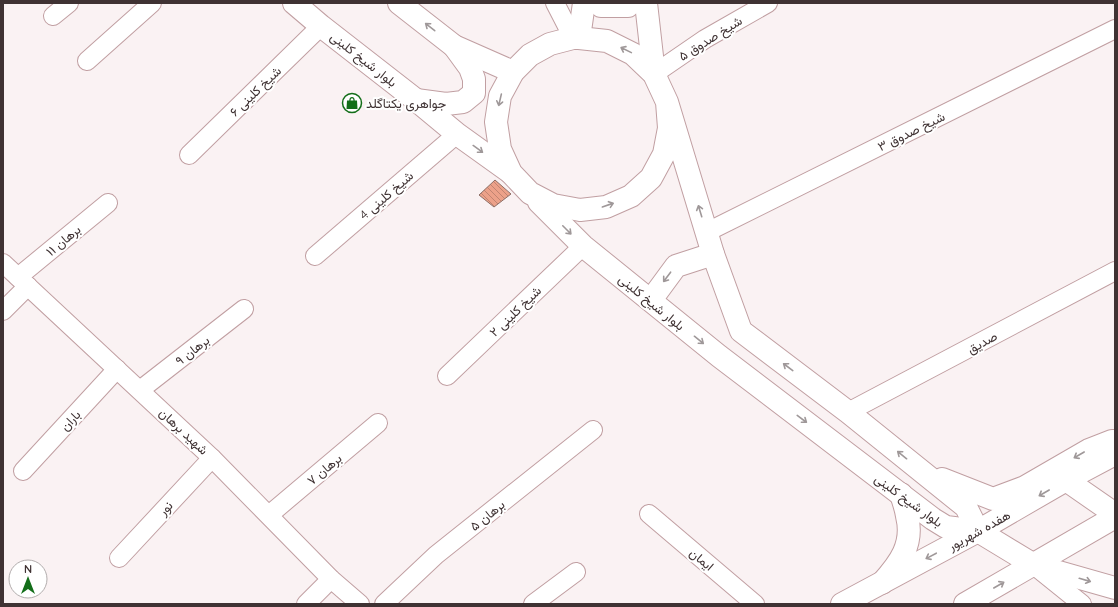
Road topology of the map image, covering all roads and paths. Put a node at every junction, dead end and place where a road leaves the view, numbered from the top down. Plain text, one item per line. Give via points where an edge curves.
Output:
1 (69, 3) edge
2 (152, 3) edge
3 (294, 3) edge
4 (399, 3) edge
5 (555, 3) edge
6 (584, 3) edge
7 (598, 3) edge
8 (631, 3) edge
9 (646, 3) edge
10 (768, 3) edge
11 (53, 16) dead end
12 (321, 26) junction
13 (1115, 29) edge
14 (576, 38) junction
15 (454, 46) junction
16 (87, 61) dead end
17 (513, 72) junction
18 (654, 74) junction
19 (416, 100) junction
20 (667, 102) junction
21 (457, 134) junction
22 (189, 155) dead end
23 (511, 173) junction
24 (530, 193) junction
25 (108, 203) dead end
26 (706, 232) junction
27 (584, 246) junction
28 (713, 254) junction
29 (315, 256) dead end
30 (3, 263) edge
31 (1115, 271) edge
32 (23, 281) junction
33 (651, 300) junction
34 (244, 310) dead end
35 (3, 311) edge
36 (117, 369) junction
37 (447, 376) dead end
38 (140, 390) junction
39 (848, 412) junction
40 (378, 422) dead end
41 (593, 430) dead end
42 (1115, 441) edge
43 (1115, 454) edge
44 (212, 458) junction
45 (22, 471) dead end
46 (923, 472) junction
47 (1066, 480) junction
48 (901, 494) junction
49 (649, 514) dead end
50 (269, 515) junction
51 (1115, 516) edge
52 (978, 531) junction
53 (119, 558) dead end
54 (1034, 565) junction
55 (576, 572) dead end
56 (331, 579) junction
57 (882, 583) junction
58 (1115, 588) edge
59 (306, 604) edge
60 (360, 604) edge
61 (384, 604) edge
62 (533, 604) edge
63 (755, 604) edge
64 (842, 604) edge
65 (965, 604) edge
66 (1082, 604) edge

1 - 11 street
2 - 16 street
3 - 12 main road, بلوار شیخ کلینی
15 -> 4 main road
5 - 14 street
6 - 14 main road
7 - 8 main road via 601,6 628,6
9 - 18 main road
10 - 18 street, شیخ صدوق ۵ via 705,39
12 - 19 main road, بلوار شیخ کلینی
12 - 22 street, شیخ کلینی ۶
13 - 26 street, شیخ صدوق ۳
14 - 17 main road via 550,44 530,55
18 -> 14 main road via 634,54 607,41
15 - 17 main road
15 - 19 main road via 470,68 474,79 474,93 463,102 446,104
17 -> 23 main road via 500,96 496,122 500,149
18 - 20 main road
19 - 21 main road, بلوار شیخ کلینی
24 -> 20 main road via 553,205 580,210 606,207 631,196 651,178 664,154 669,128
26 -> 20 main road
21 -> 23 main road, بلوار شیخ کلینی
21 - 29 street, شیخ کلینی 4
23 - 24 main road, بلوار شیخ کلینی
24 -> 27 main road, بلوار شیخ کلینی
25 - 32 street, برهان ۱۱
26 - 28 main road
27 - 33 main road, بلوار شیخ کلینی
27 - 37 street, شیخ کلینی ۲
28 -> 33 main road via 676,266
39 -> 28 main road via 741,331
30 - 32 street, شهید برهان
31 - 39 street, صدیق
32 - 35 street, برهان ۱۱
32 - 36 street, شهید برهان
33 -> 48 main road, بلوار شیخ کلینی via 719,356
34 - 38 street, برهان ۹
36 - 38 street, شهید برهان
36 - 45 street, باران
38 - 44 street, شهید برهان
46 -> 39 main road
40 - 50 street, برهان ۷
41 - 61 street, برهان ۵ via 436,555
42 -> 46 main road via 1089,450 1025,488 993,499
43 - 47 main road, هفده شهریور
44 - 50 street, شهید برهان
44 - 53 street, نور
46 - 52 main road via 966,507
47 - 51 main road
47 -> 52 main road, هفده شهریور
48 - 52 main road, بلوار شیخ کلینی via 946,527
48 - 57 main road via 908,517 909,538 904,556
49 - 63 street, ایمان
50 - 56 street, شهید برهان
51 - 54 main road
52 - 54 main road
52 -> 57 main road, هفده شهریور
54 -> 58 main road
65 -> 54 main road
54 - 66 street
55 - 62 street
56 - 59 street
56 - 60 street, شهید برهان
57 - 64 main road, هفده شهریور

